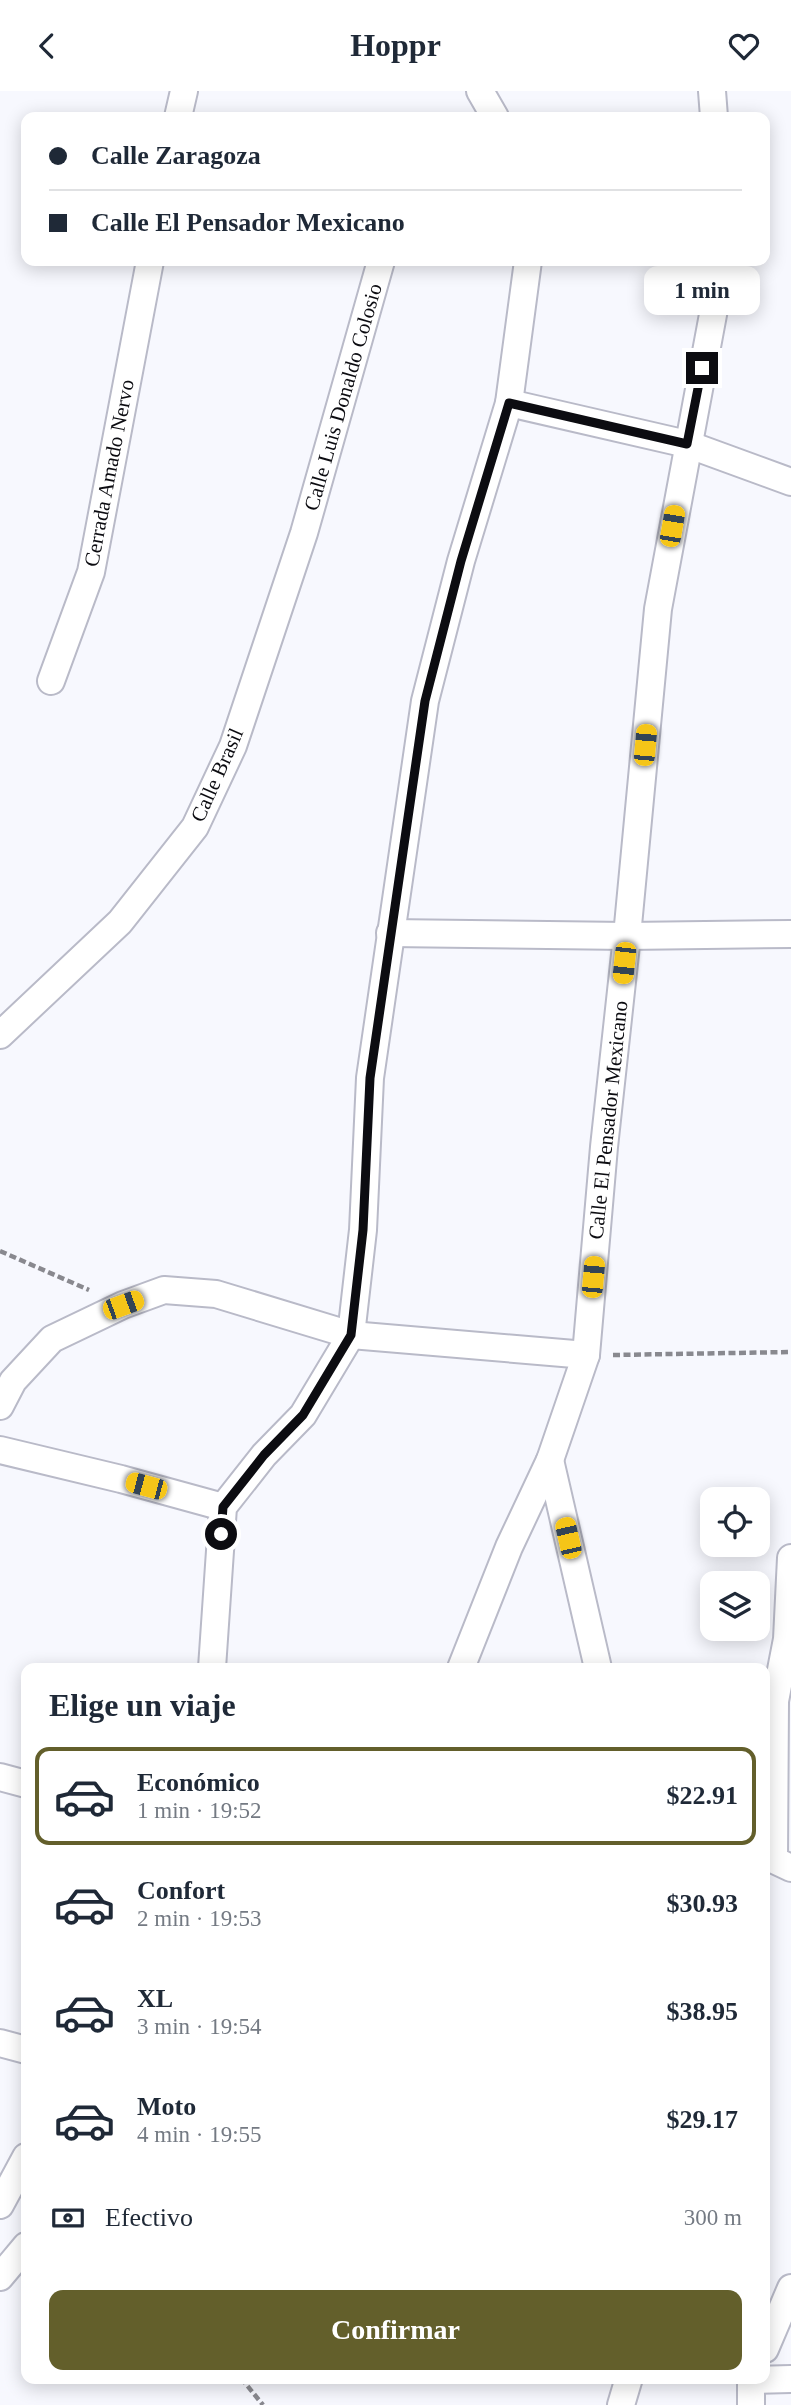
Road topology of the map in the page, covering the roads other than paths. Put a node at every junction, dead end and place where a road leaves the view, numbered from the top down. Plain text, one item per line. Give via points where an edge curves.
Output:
1 (184, 91) edge
2 (480, 91) edge
3 (712, 91) edge
4 (179, 112) edge
5 (492, 112) edge
6 (714, 112) edge
7 (149, 266) edge
8 (380, 266) edge
9 (527, 266) edge
10 (722, 266) edge
11 (509, 403) junction
12 (687, 444) junction
13 (791, 482) edge
14 (304, 533) joint
15 (51, 681) dead end
16 (390, 933) junction
17 (791, 934) edge
18 (627, 936) junction
19 (0, 1035) edge
20 (351, 1335) junction
21 (586, 1355) junction
22 (0, 1406) edge
23 (0, 1450) edge
24 (550, 1460) junction
25 (223, 1507) junction
26 (791, 1558) edge
27 (789, 1638) edge
28 (212, 1663) edge
29 (463, 1663) edge
30 (597, 1663) edge
31 (770, 1702) edge
32 (0, 1777) edge
33 (21, 1783) edge
34 (791, 1868) edge
35 (0, 2043) edge
36 (21, 2049) edge
37 (21, 2166) edge
38 (0, 2205) edge
39 (21, 2252) edge
40 (0, 2277) edge
41 (791, 2288) edge
42 (770, 2337) edge
43 (791, 2379) edge
44 (627, 2384) edge
45 (769, 2384) edge
46 (770, 2384) edge
47 (751, 2388) edge
48 (621, 2405) edge

1 - 4 street
2 - 5 street
3 - 6 street
7 - 15 street, Cerrada Amado Nervo via 91,572
8 - 14 street, Calle Luis Donaldo Colosio
9 - 11 street
10 - 12 street, Calle El Pensador Mexicano
11 - 12 street
11 - 16 street via 425,701
12 - 13 street
12 - 18 street, Calle El Pensador Mexicano via 658,609
14 - 19 street, Calle Brasil via 233,746 195,827 120,922
16 - 18 street
16 - 20 street via 370,1078 363,1230
17 - 18 street
18 - 21 street, Calle El Pensador Mexicano
20 - 21 street
20 - 22 street via 216,1294 164,1290 52,1339 13,1381
20 - 25 street via 303,1415
21 - 24 street, Calle El Pensador Mexicano
23 - 25 street
24 - 29 street, Calle El Pensador Mexicano via 509,1546
24 - 30 street
25 - 28 street
26 - 27 street
27 - 31 street
31 - 34 street via 774,1860
32 - 33 street
35 - 36 street
37 - 38 street
39 - 40 street
41 - 42 street
43 - 46 street
44 - 48 street
45 - 47 street

